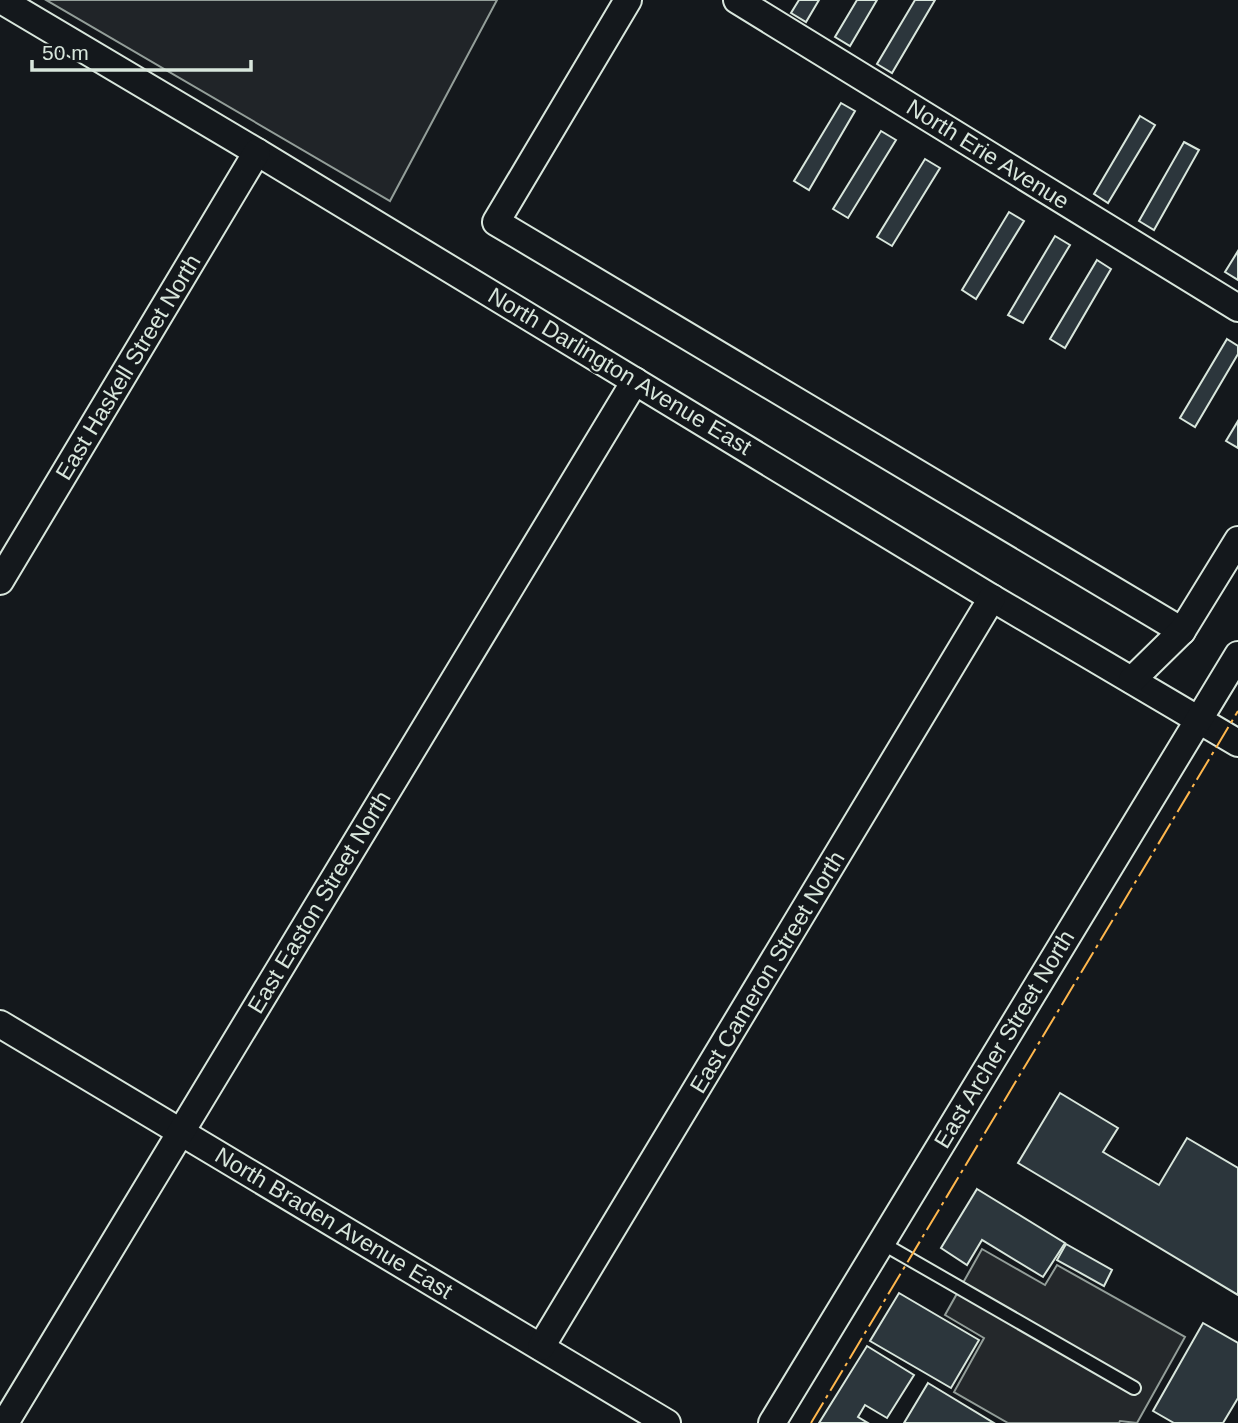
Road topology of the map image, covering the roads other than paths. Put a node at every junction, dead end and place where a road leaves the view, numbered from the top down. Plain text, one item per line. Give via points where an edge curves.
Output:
1 (1, 0) edge
2 (628, 0) edge
3 (737, 0) edge
4 (257, 152) junction
5 (1238, 308) edge
6 (635, 381) junction
7 (1238, 540) edge
8 (0, 581) edge
9 (992, 598) junction
10 (1182, 631) junction
11 (1238, 655) edge
12 (1132, 680) junction
13 (1199, 719) junction
14 (1238, 743) edge
15 (0, 1024) edge
16 (179, 1132) junction
17 (880, 1242) junction
18 (541, 1347) junction
19 (1134, 1388) dead end
20 (5, 1423) edge
21 (667, 1423) edge
22 (772, 1423) edge

1 - 4 street, North Darlington Avenue East
2 - 10 street via 496,222
3 - 5 street, North Erie Avenue
4 - 6 street, North Darlington Avenue East
4 - 8 street, East Haskell Street North
6 - 9 street, North Darlington Avenue East
6 - 16 street, East Easton Street North
7 - 10 street
9 - 12 street, North Darlington Avenue East
9 - 18 street, East Cameron Street North
10 - 12 street
11 - 13 street, East Archer Street North
12 - 13 street, North Darlington Avenue East
13 - 14 street, North Darlington Avenue East
13 - 17 street, East Archer Street North
15 - 16 street, North Braden Avenue East
16 - 18 street, North Braden Avenue East
16 - 20 street, East Easton Street North
17 - 19 lane
17 - 22 street, East Archer Street North
18 - 21 street, North Braden Avenue East

